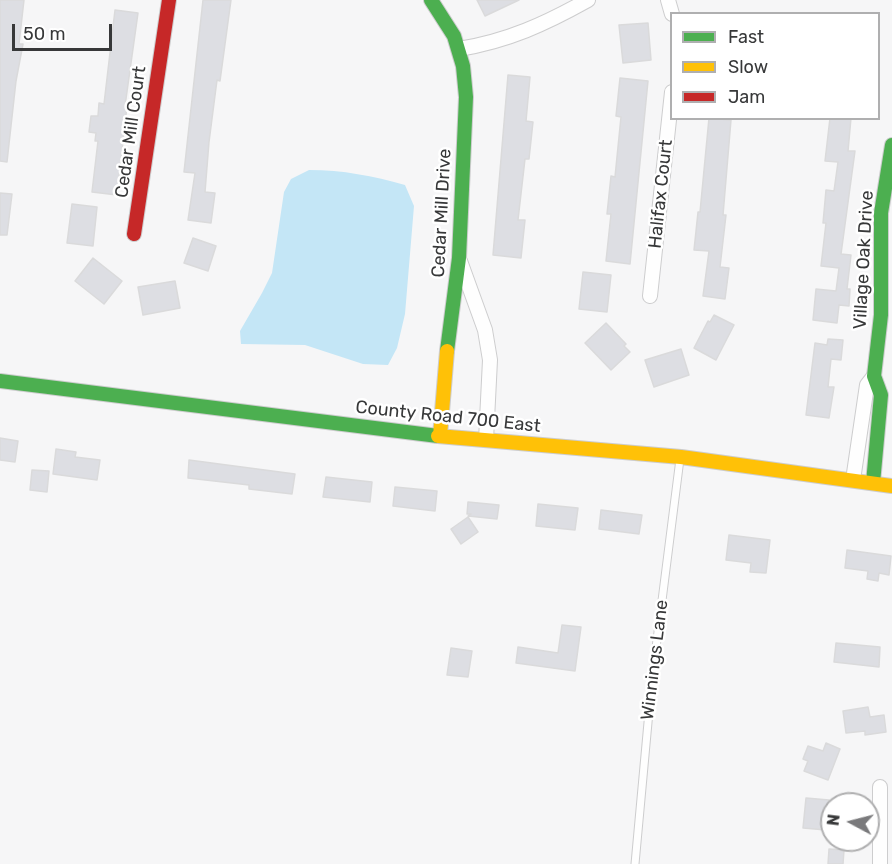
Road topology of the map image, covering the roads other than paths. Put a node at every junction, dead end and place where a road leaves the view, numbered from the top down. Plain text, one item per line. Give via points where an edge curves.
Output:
1 (169, 0) edge
2 (431, 0) edge
3 (588, 0) edge
4 (459, 50) junction
5 (670, 111) edge
6 (892, 145) edge
7 (890, 165) edge
8 (134, 234) dead end
9 (459, 258) junction
10 (650, 296) dead end
11 (874, 376) junction
12 (0, 381) edge
13 (440, 436) junction
14 (486, 440) junction
15 (681, 457) junction
16 (853, 480) junction
17 (873, 483) junction
18 (892, 486) edge
19 (880, 787) dead end
20 (635, 864) edge
21 (880, 864) edge

1 - 8 street, Cedar Mill Court
2 - 4 street, Cedar Mill Drive
3 - 4 street via 529,31
4 - 9 street, Cedar Mill Drive via 466,97
5 - 10 street, Halifax Court
6 - 7 street, Village Oak Drive
7 - 11 street, Village Oak Drive via 881,213 881,315
9 - 13 street, Cedar Mill Drive
9 - 14 street via 485,330 490,360
11 - 16 street, Village Oak Drive via 867,385
11 - 17 street, Village Oak Drive via 881,395
12 - 13 street, County Road 700 East
13 - 14 street, County Road 700 East
14 - 15 street, County Road 700 East
15 - 16 street, County Road 700 East
15 - 20 lane, Winnings Lane via 652,679
16 - 17 street, County Road 700 East
17 - 18 street, County Road 700 East
19 - 21 street

